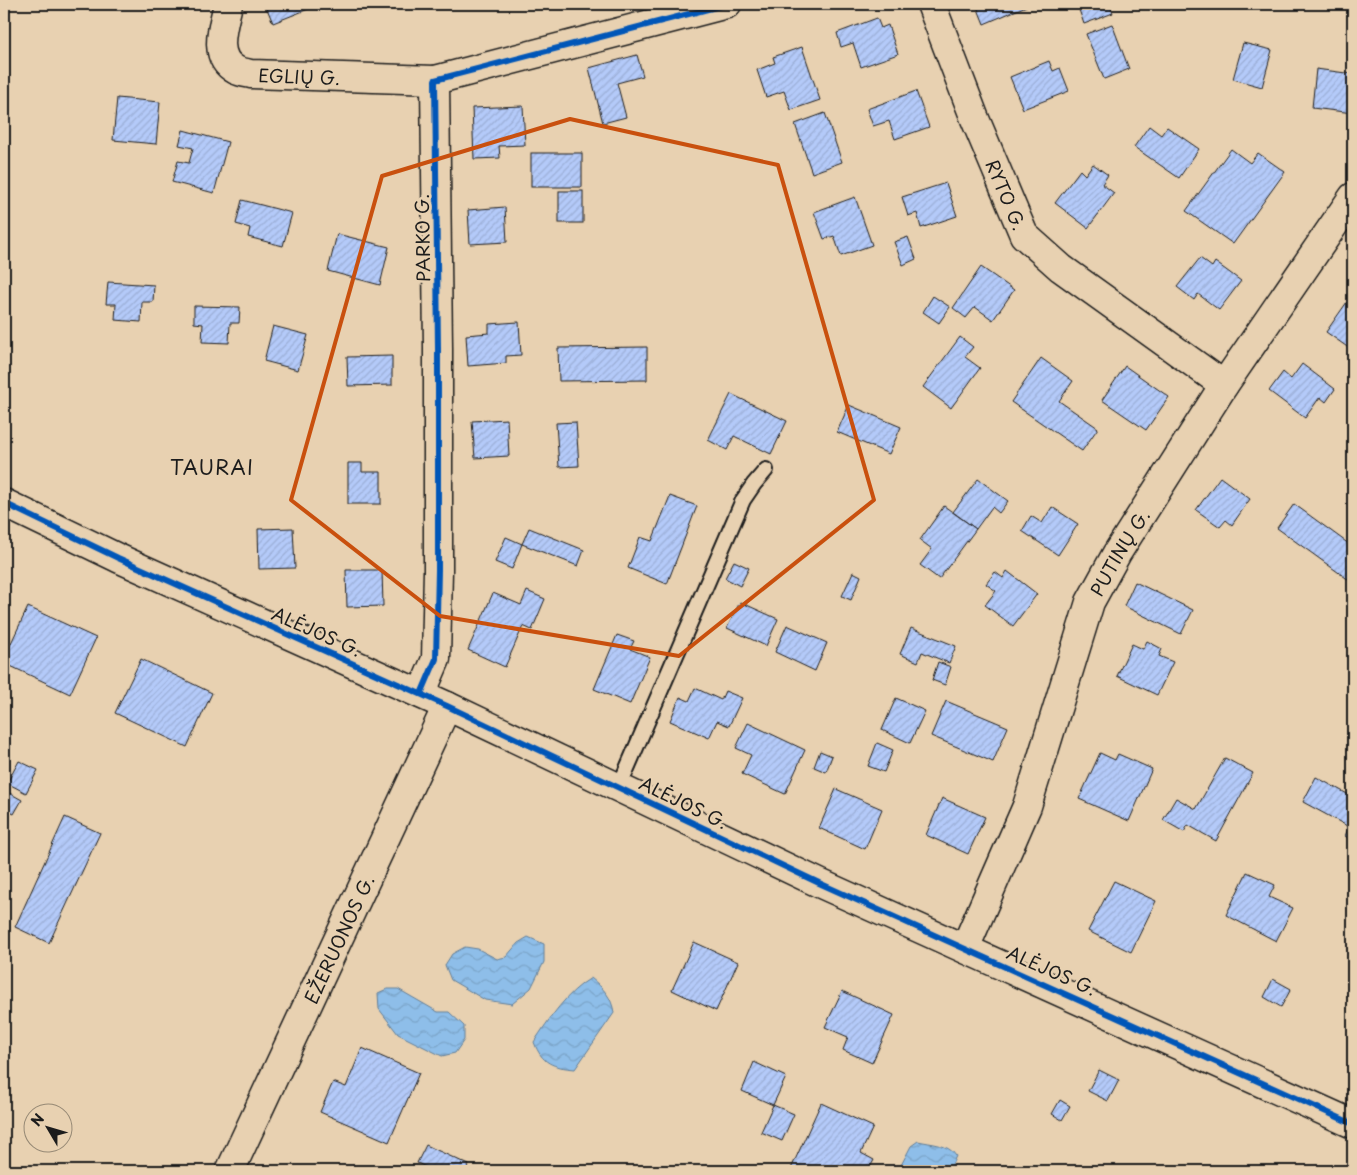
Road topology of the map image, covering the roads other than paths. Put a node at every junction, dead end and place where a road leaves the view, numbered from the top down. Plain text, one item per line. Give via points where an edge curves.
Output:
1 (228, 4) edge
2 (727, 4) edge
3 (931, 4) edge
4 (435, 80) junction
5 (1353, 197) edge
6 (1224, 385) junction
7 (766, 470) dead end
8 (4, 504) edge
9 (420, 694) junction
10 (447, 706) junction
11 (618, 786) junction
12 (966, 948) junction
13 (1353, 1124) edge
14 (230, 1171) edge

1 - 4 street, EGLIŲ G. via 220,42 222,54 236,70 251,74
2 - 4 street
3 - 6 street, RYTO G. via 1024,235 1061,268
4 - 9 street, PARKO G. via 438,348 436,659
5 - 6 street, PUTINŲ G.
6 - 12 street, PUTINŲ G. via 1117,553 1090,602 1028,806
7 - 11 lane via 743,500
8 - 9 street, ALĖJOS G.
9 - 10 street, ALĖJOS G.
10 - 11 street, ALĖJOS G.
10 - 14 street, EŽERUONOS G.
11 - 12 street, ALĖJOS G. via 819,883
12 - 13 street, ALĖJOS G.

